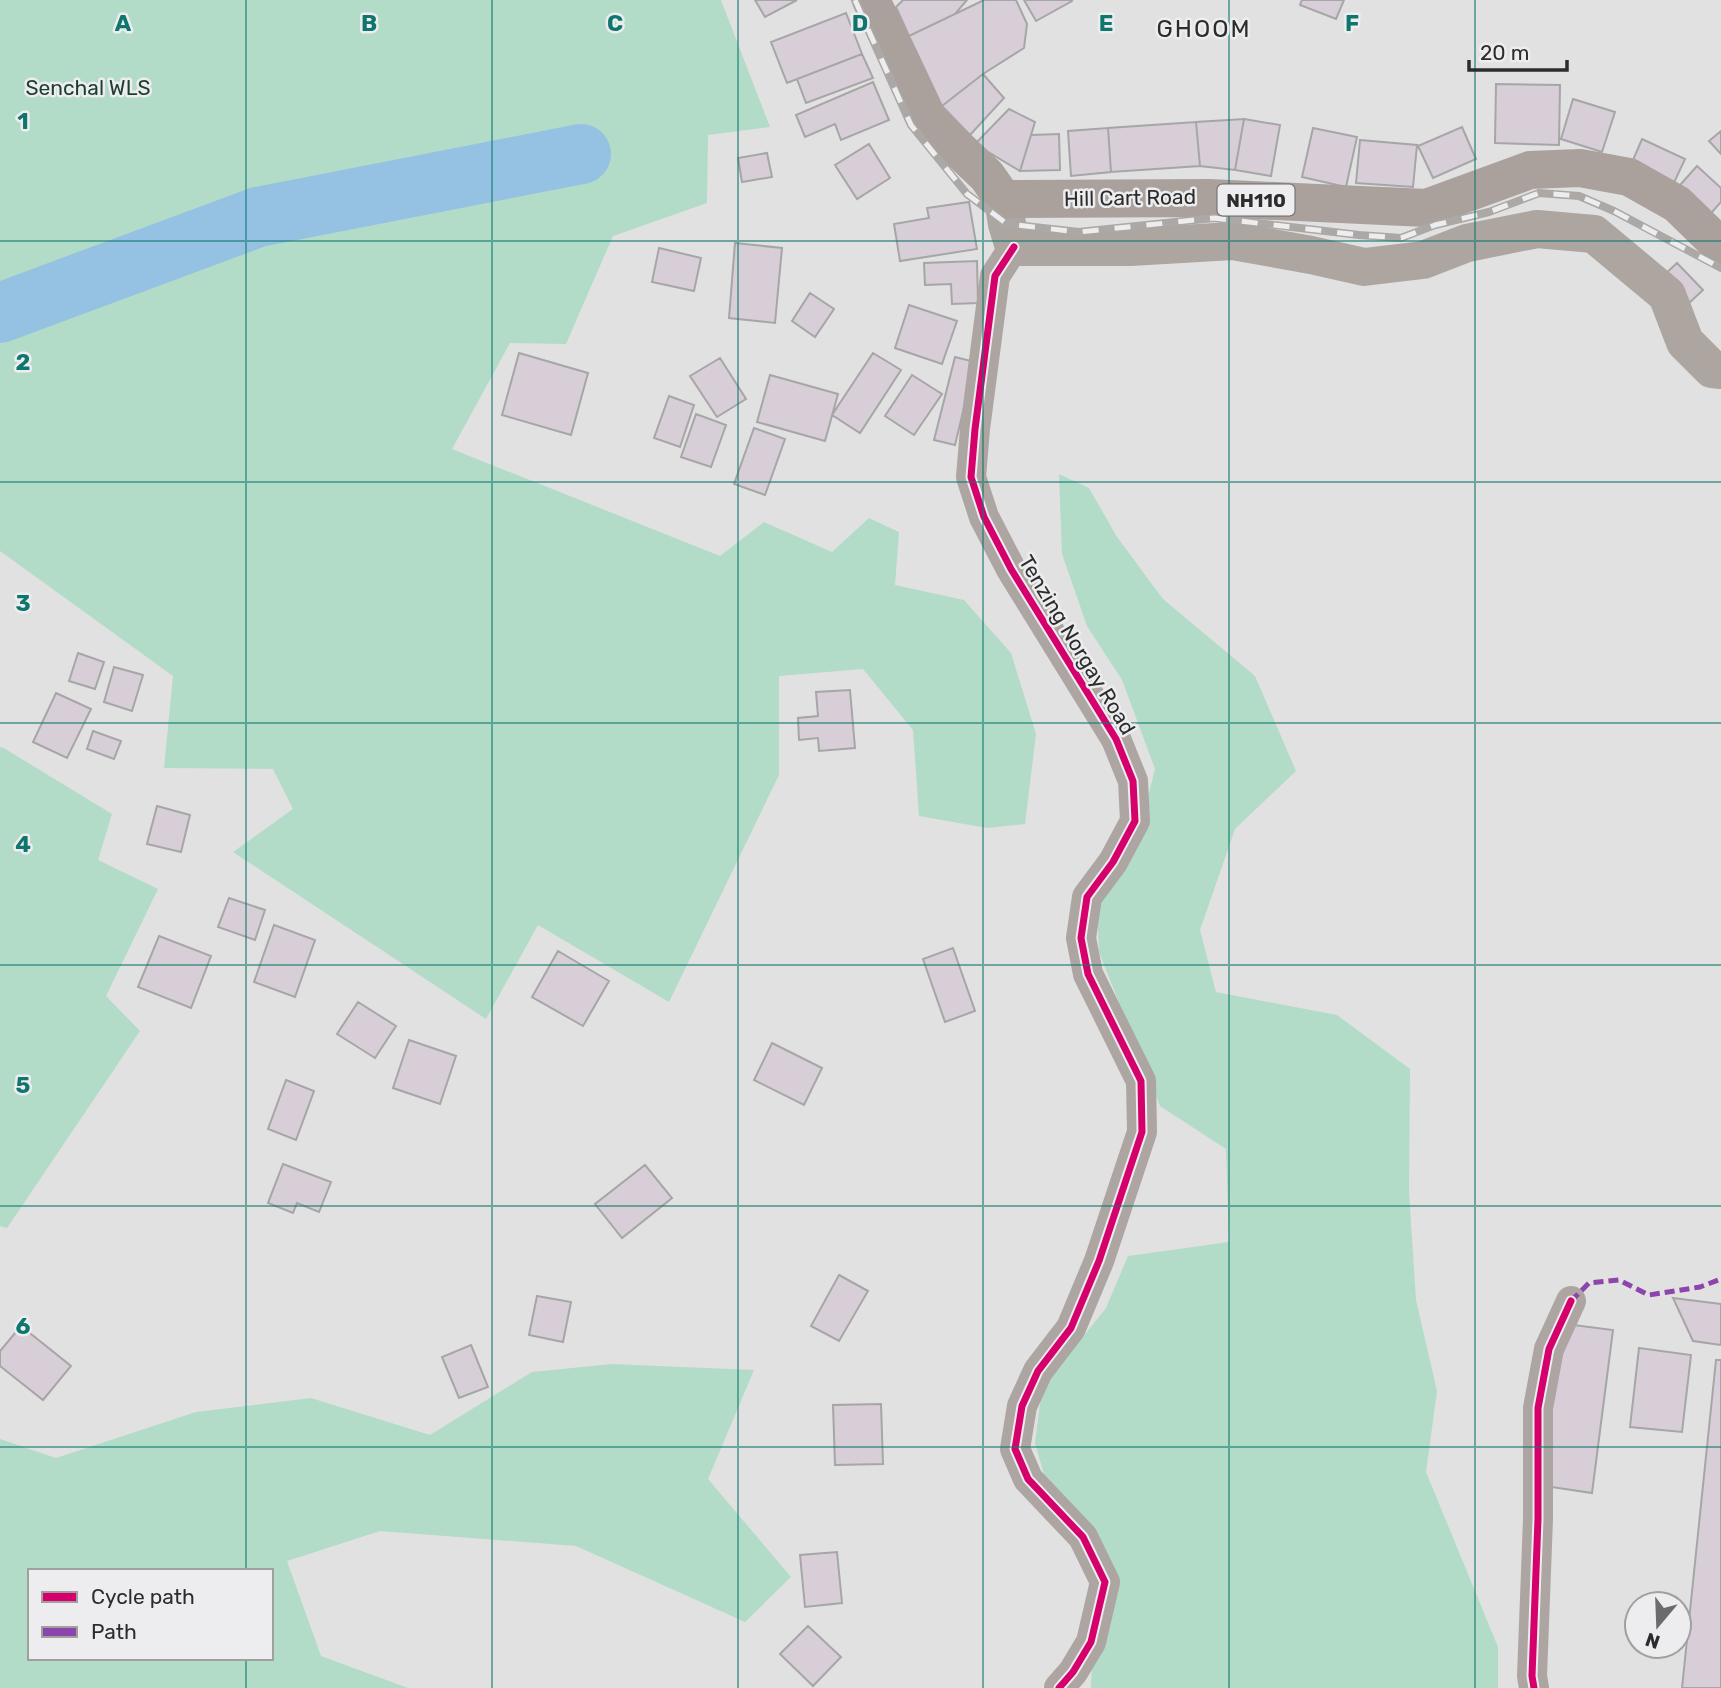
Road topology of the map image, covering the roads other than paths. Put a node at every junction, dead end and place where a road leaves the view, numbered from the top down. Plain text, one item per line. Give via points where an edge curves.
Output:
1 (871, 0) edge
2 (1003, 200) junction
3 (1721, 245) edge
4 (1014, 247) junction
5 (1721, 370) edge
6 (1571, 1301) dead end
7 (1059, 1688) edge
8 (1534, 1688) edge

1 - 2 highway via 928,120 987,176
2 - 3 highway, Hill Cart Road / NH110 via 1209,198 1426,208 1530,170 1580,167 1629,177 1677,204
2 - 4 main road
4 - 5 main road via 1233,241 1364,267 1423,260 1467,243 1537,229 1594,234 1667,295 1685,342 1712,369
4 - 7 street, Tenzing Norgay Road via 995,276 971,477 984,517 1011,569 1116,739 1132,781 1135,821 1087,897 1081,938 1088,974 1142,1081 1142,1132 1071,1328 1038,1371 1022,1406 1015,1449 1028,1479 1083,1537 1105,1582 1091,1642
6 - 8 street via 1549,1349 1538,1408

